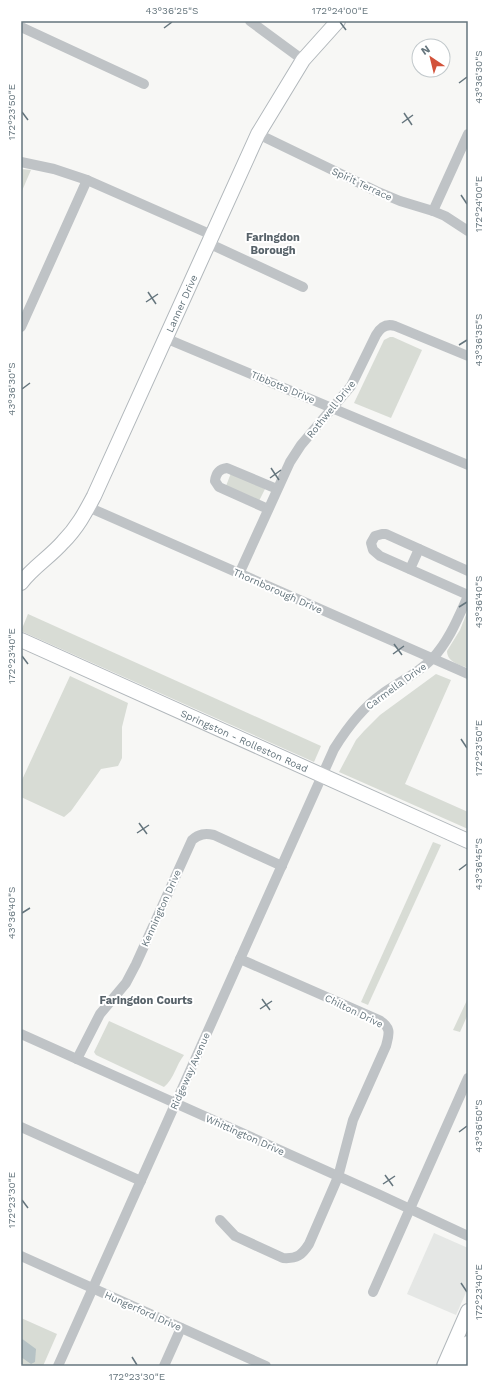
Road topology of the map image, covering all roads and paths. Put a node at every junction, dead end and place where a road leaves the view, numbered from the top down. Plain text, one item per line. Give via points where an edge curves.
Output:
1 (250, 21) edge
2 (338, 21) edge
3 (21, 27) edge
4 (303, 60) junction
5 (144, 84) dead end
6 (258, 134) junction
7 (468, 134) edge
8 (21, 162) edge
9 (87, 180) junction
10 (433, 211) junction
11 (468, 231) edge
12 (210, 239) junction
13 (303, 287) dead end
14 (21, 327) edge
15 (165, 338) junction
16 (468, 356) edge
17 (333, 408) junction
18 (468, 465) edge
19 (277, 489) junction
20 (88, 507) junction
21 (268, 510) junction
22 (419, 549) junction
23 (410, 569) junction
24 (468, 571) edge
25 (239, 574) junction
26 (21, 583) edge
27 (468, 595) edge
28 (21, 640) edge
29 (433, 659) junction
30 (468, 674) edge
31 (322, 775) junction
32 (468, 841) edge
33 (282, 866) junction
34 (240, 959) junction
35 (21, 1034) edge
36 (77, 1059) junction
37 (468, 1078) edge
38 (175, 1104) junction
39 (21, 1127) edge
40 (338, 1177) junction
41 (140, 1181) junction
42 (410, 1210) junction
43 (220, 1220) dead end
44 (468, 1236) edge
45 (21, 1256) edge
46 (92, 1288) junction
47 (373, 1292) dead end
48 (468, 1311) edge
49 (181, 1328) junction
50 (468, 1343) edge
51 (58, 1366) edge
52 (164, 1366) edge
53 (266, 1366) edge
54 (444, 1366) edge
55 (458, 1366) edge

1 - 4 street
2 - 4 street, Lanner Drive
3 - 5 street
4 - 6 street, Lanner Drive
6 - 10 street, Spirit Terrace via 376,191
6 - 12 street, Lanner Drive
7 - 10 street
8 - 9 street
9 - 12 street
9 - 14 street
10 - 11 street, Spirit Terrace
12 - 13 street
12 - 15 street, Lanner Drive
15 - 17 street, Tibbotts Drive
15 - 20 street, Lanner Drive
16 - 17 street, Rothwell Drive via 395,326 384,326 378,331 352,386
17 - 18 street, Tibbotts Drive
17 - 19 street, Rothwell Drive via 295,453
19 - 21 street, Rothwell Drive
19 - 21 street via 227,468 217,473 215,480 219,487
20 - 25 street, Thornborough Drive
20 - 26 street, Lanner Drive via 70,535
21 - 25 street, Rothwell Drive
22 - 23 street
22 - 23 street via 386,534 378,534 372,540 371,547 376,553
22 - 24 street
23 - 27 street
25 - 29 street, Thornborough Drive
27 - 29 street, Carmella Drive via 453,630
28 - 31 street, Springston - Rolleston Road
29 - 30 street, Thornborough Drive
29 - 31 street, Carmella Drive via 414,675 381,695 359,715 341,737
31 - 32 street, Springston - Rolleston Road
31 - 33 street, Ridgeway Avenue
33 - 34 street, Ridgeway Avenue
33 - 36 street, Kennington Drive via 214,835 200,835 192,840 136,964 126,982 100,1014
34 - 38 street, Ridgeway Avenue
34 - 40 street, Chilton Drive via 379,1020 388,1029 386,1046 353,1120
35 - 36 street, Whittington Drive
36 - 38 street, Whittington Drive
37 - 42 street
38 - 40 street, Whittington Drive
38 - 41 street, Ridgeway Avenue
39 - 41 street
40 - 42 street, Whittington Drive
40 - 43 street via 309,1244 303,1253 296,1257 283,1258 235,1236
41 - 46 street, Ridgeway Avenue
42 - 44 street, Whittington Drive
42 - 47 street
45 - 46 street, Hungerford Drive
46 - 49 street, Hungerford Drive
46 - 51 street, Ridgeway Avenue
48 - 54 street
49 - 52 street
49 - 53 street, Hungerford Drive
50 - 55 street

